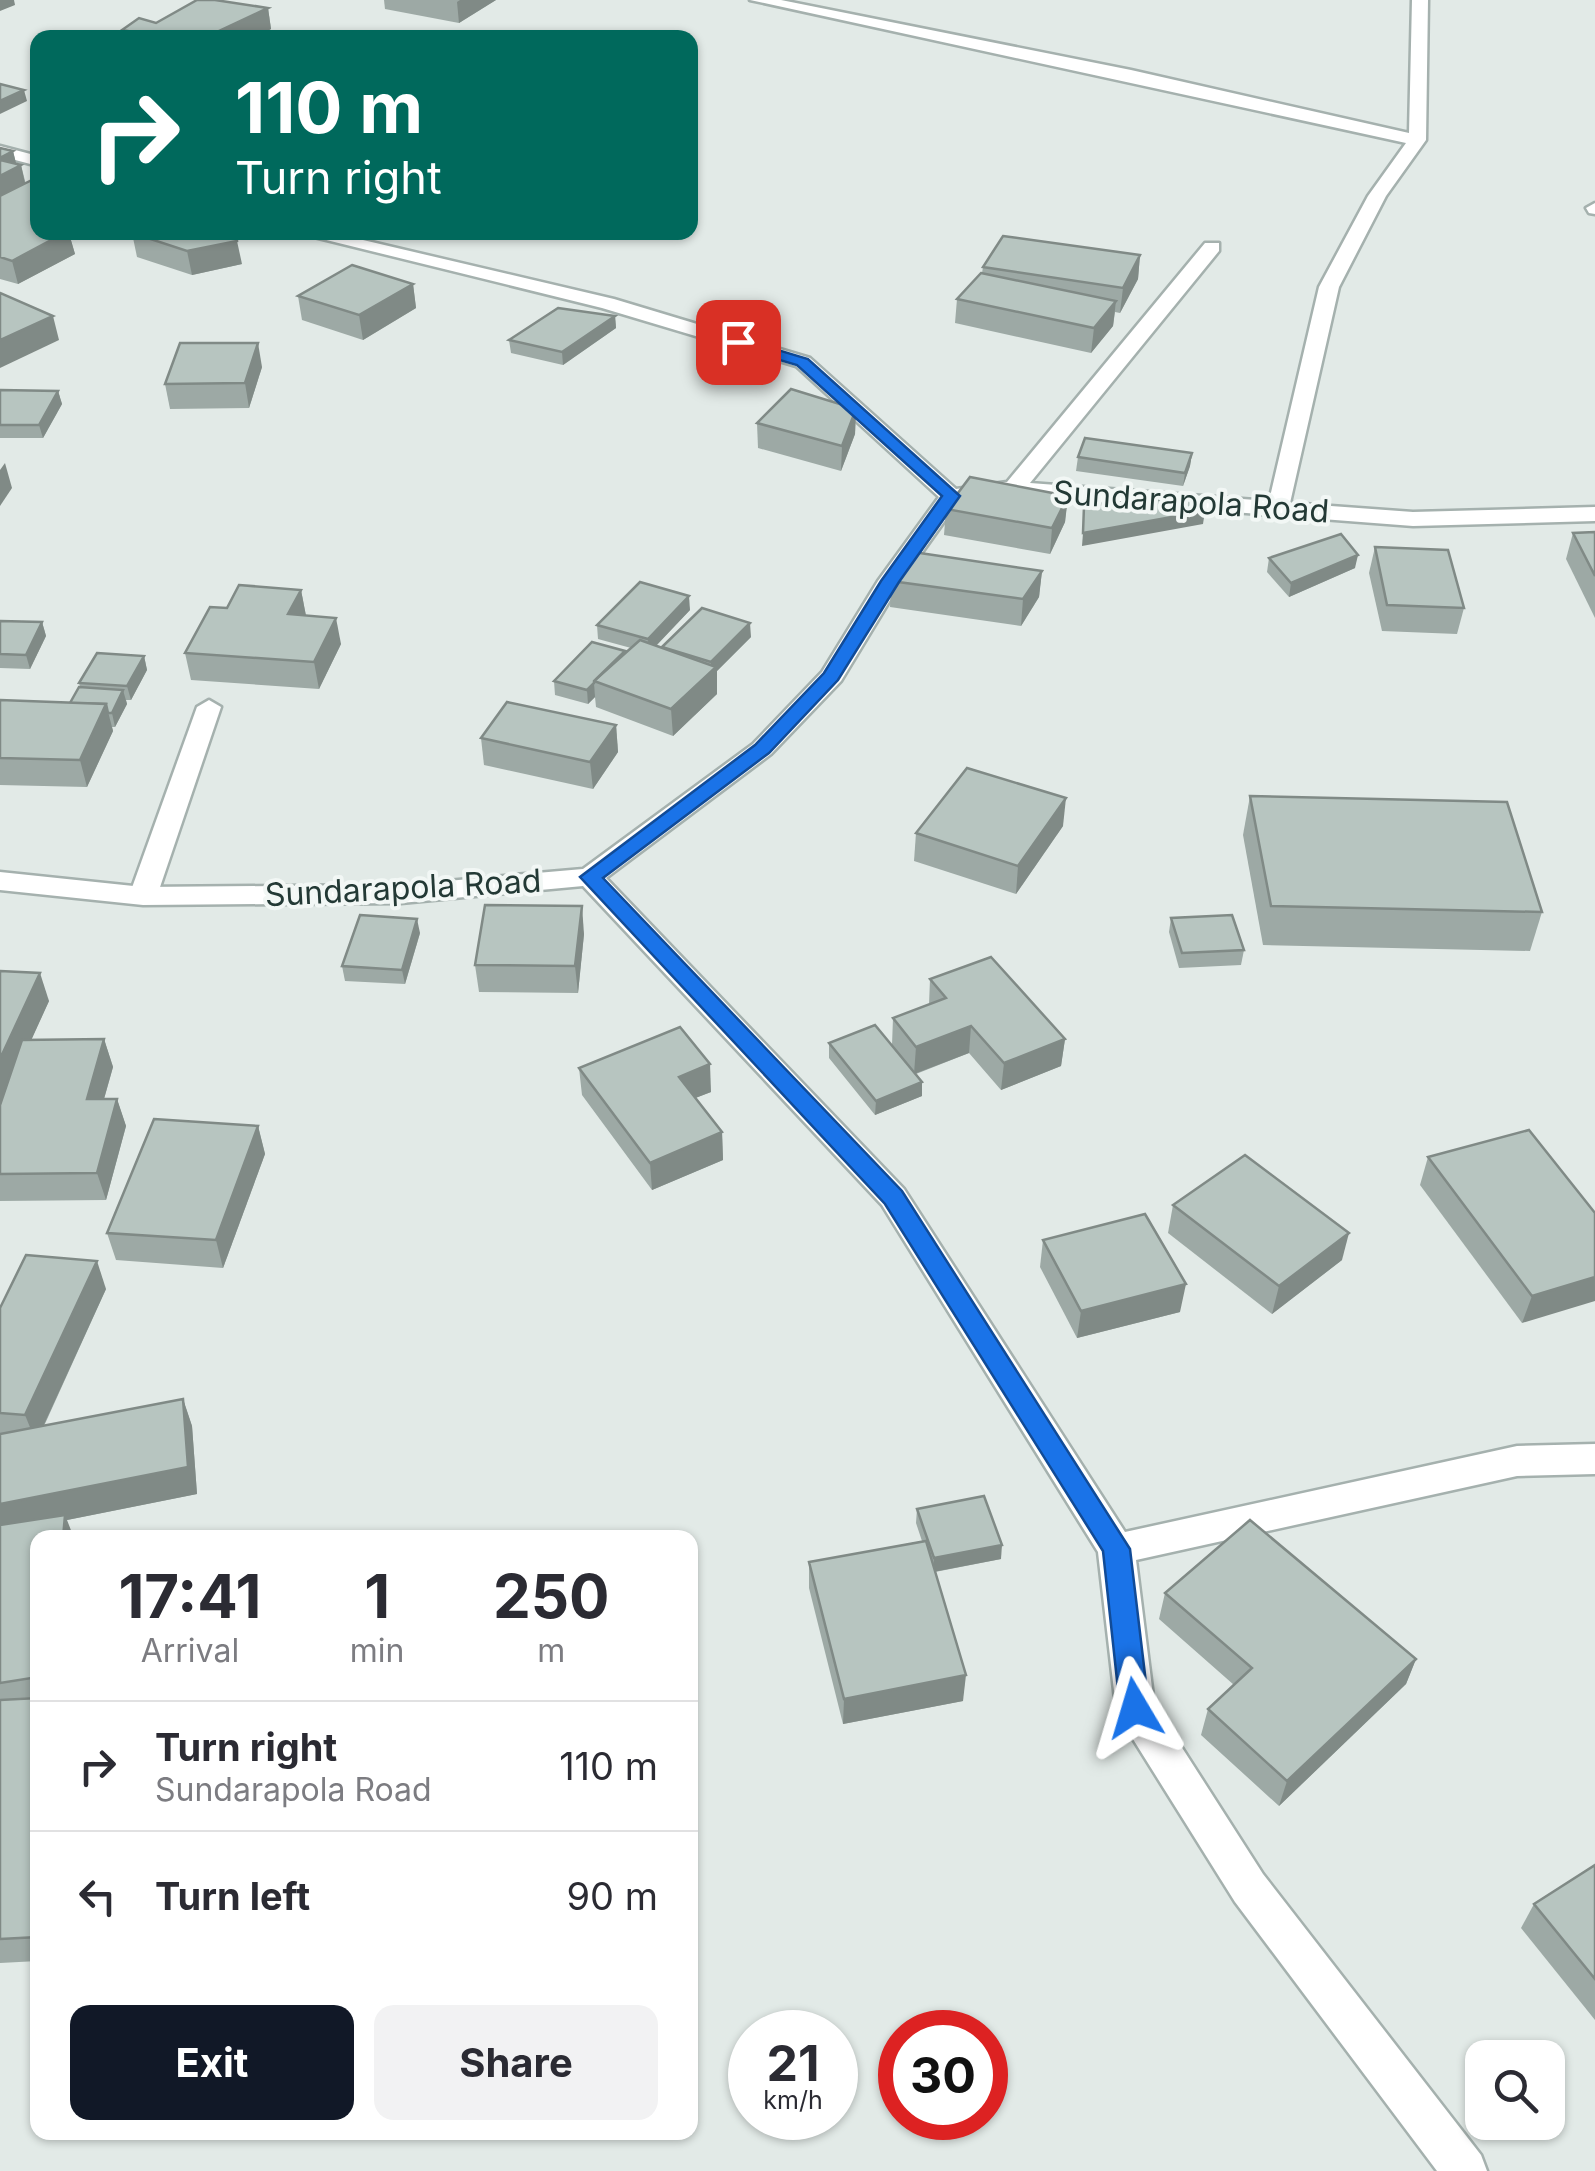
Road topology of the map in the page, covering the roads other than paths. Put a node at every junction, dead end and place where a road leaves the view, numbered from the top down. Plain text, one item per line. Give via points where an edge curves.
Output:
1 (758, 0) edge
2 (858, 0) edge
3 (1420, 0) edge
4 (838, 16) junction
5 (1417, 140) junction
6 (0, 151) edge
7 (30, 159) edge
8 (337, 240) edge
9 (1212, 248) dead end
10 (1014, 488) junction
11 (951, 496) junction
12 (1278, 508) junction
13 (1595, 514) edge
14 (208, 708) dead end
15 (590, 877) junction
16 (0, 880) edge
17 (143, 896) junction
18 (1595, 1459) edge
19 (1116, 1549) junction
20 (1465, 2171) edge

1 - 4 street
2 - 4 street
3 - 5 street
4 - 5 street
5 - 12 street via 1376,196 1329,288
6 - 7 street
8 - 11 street via 607,304 803,362
9 - 10 street
10 - 11 street, Sundarapola Road
10 - 12 street, Sundarapola Road
11 - 15 street via 832,676 762,749
12 - 13 street, Sundarapola Road via 1413,519
14 - 17 street
15 - 17 street, Sundarapola Road via 402,894
15 - 19 street via 894,1198
16 - 17 street, Sundarapola Road
18 - 19 street via 1516,1460
19 - 20 street via 1135,1708 1249,1888

